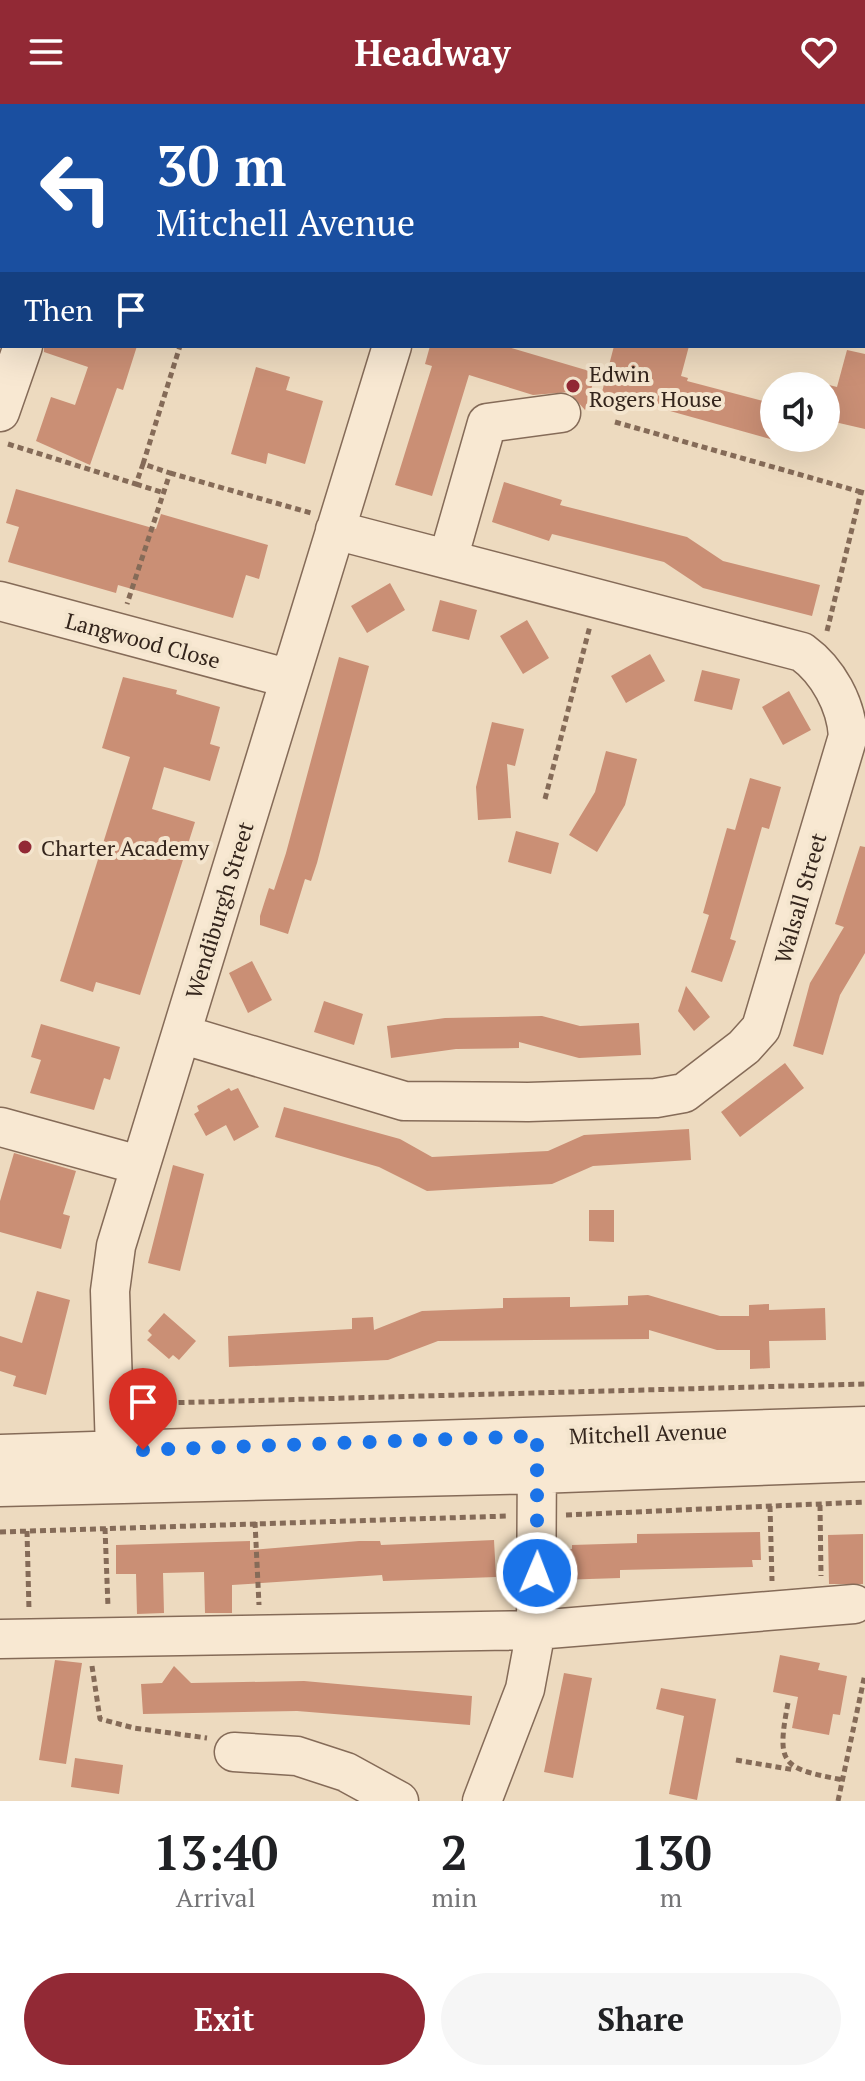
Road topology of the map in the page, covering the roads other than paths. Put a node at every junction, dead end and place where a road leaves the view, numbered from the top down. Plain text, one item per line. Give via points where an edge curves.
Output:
1 (22, 348) edge
2 (391, 348) edge
3 (0, 412) edge
4 (561, 413) dead end
5 (336, 525) junction
6 (448, 559) junction
7 (0, 601) edge
8 (287, 678) junction
9 (181, 1034) junction
10 (1, 1127) edge
11 (139, 1165) junction
12 (865, 1426) edge
13 (537, 1436) junction
14 (0, 1454) edge
15 (865, 1462) edge
16 (118, 1467) junction
17 (537, 1474) junction
18 (0, 1487) edge
19 (837, 1605) road end
20 (536, 1630) junction
21 (15, 1639) edge
22 (234, 1752) road end
23 (399, 1801) edge
24 (482, 1801) edge

1 - 3 street
2 - 5 street, Wendiburgh Street
4 - 6 street via 487,423
5 - 6 street
5 - 8 street, Wendiburgh Street
6 - 9 street, Walsall Street via 802,652 818,664 846,715 848,736 761,1028 684,1093 528,1102 404,1101
7 - 8 street, Langwood Close
8 - 9 street, Wendiburgh Street
9 - 11 street, Wendiburgh Street
10 - 11 street
11 - 16 street, Wendiburgh Street via 113,1268
12 - 13 street, Mitchell Avenue
13 - 16 street, Mitchell Avenue
13 - 17 street
14 - 16 street, Mitchell Avenue
15 - 17 street, Mitchell Avenue
16 - 17 street, Mitchell Avenue
16 - 18 street, Mitchell Avenue
17 - 20 street
19 - 20 street
20 - 21 street
20 - 24 street via 525,1689
22 - 23 street via 297,1756 346,1772

